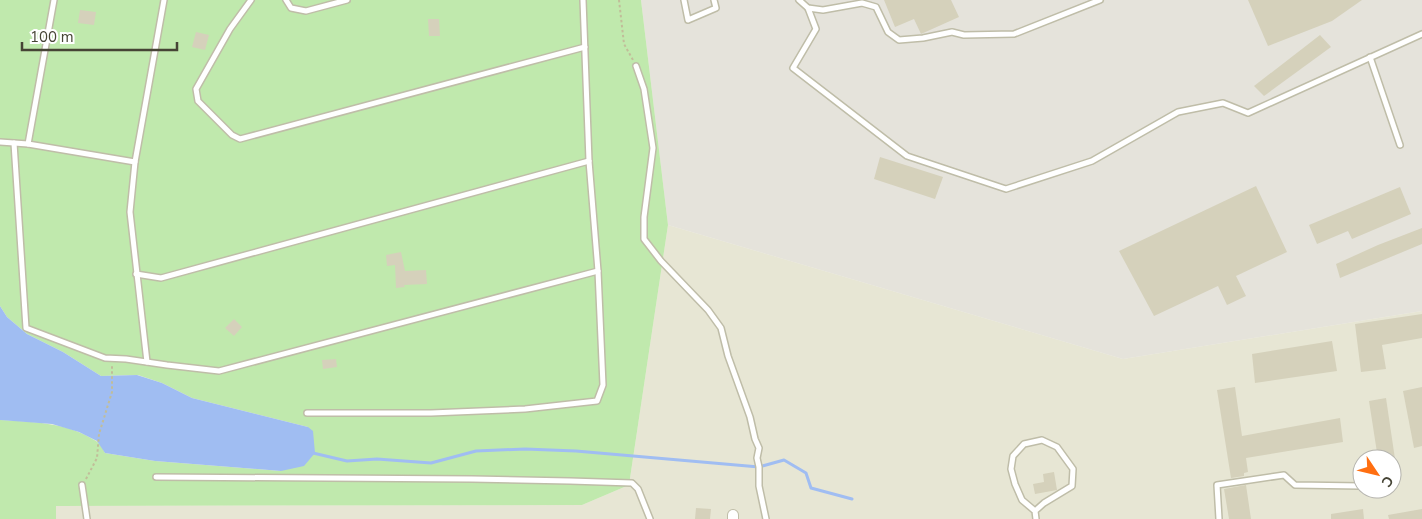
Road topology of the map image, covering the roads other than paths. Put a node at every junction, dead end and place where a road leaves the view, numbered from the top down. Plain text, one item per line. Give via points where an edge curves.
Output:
1 (54, 0) edge
2 (164, 0) edge
3 (251, 0) edge
4 (286, 0) edge
5 (292, 0) edge
6 (347, 0) edge
7 (583, 0) edge
8 (684, 0) edge
9 (714, 0) edge
10 (799, 0) edge
11 (1100, 0) edge
12 (291, 8) junction
13 (808, 8) junction
14 (1422, 34) edge
15 (585, 47) junction
16 (1370, 57) junction
17 (636, 66) road end
18 (0, 142) edge
19 (14, 143) junction
20 (28, 144) junction
21 (1400, 145) dead end
22 (589, 161) junction
23 (135, 162) junction
24 (598, 271) junction
25 (136, 274) junction
26 (147, 362) junction
27 (307, 413) dead end
28 (156, 478) dead end
29 (82, 486) road end
30 (1352, 486) edge
31 (1035, 510) junction
32 (87, 519) edge
33 (650, 519) edge
34 (766, 519) edge
35 (1036, 519) edge
36 (1219, 519) edge

1 - 20 lane
2 - 23 lane
3 - 15 lane via 230,29 196,89 198,101 240,139
4 - 12 lane
5 - 12 lane
6 - 12 lane via 306,11
7 - 15 lane
8 - 9 lane via 688,20 716,8
10 - 13 lane
11 - 13 lane via 1014,34 964,35 952,32 899,40 888,32 876,7 862,3 823,10
13 - 16 lane via 816,29 793,68 907,156 1006,189 1092,161 1178,112 1223,103 1248,113
14 - 16 lane
15 - 22 lane
16 - 21 lane
17 - 34 lane via 644,89 653,148 644,239 721,328 759,448 759,486
18 - 19 lane
19 - 20 lane
19 - 26 lane via 26,328 105,358
20 - 23 lane
22 - 24 lane
22 - 25 lane via 161,278
23 - 25 lane via 130,212
24 - 26 lane via 220,371
24 - 27 lane via 603,385 596,401 525,410
25 - 26 lane
28 - 33 lane via 624,482 632,483 638,489
29 - 32 lane
30 - 36 lane via 1295,484 1284,476 1217,484
31 - 31 lane via 1022,500 1011,469 1013,456 1024,444 1042,440 1057,447 1073,469 1072,486
31 - 35 lane

